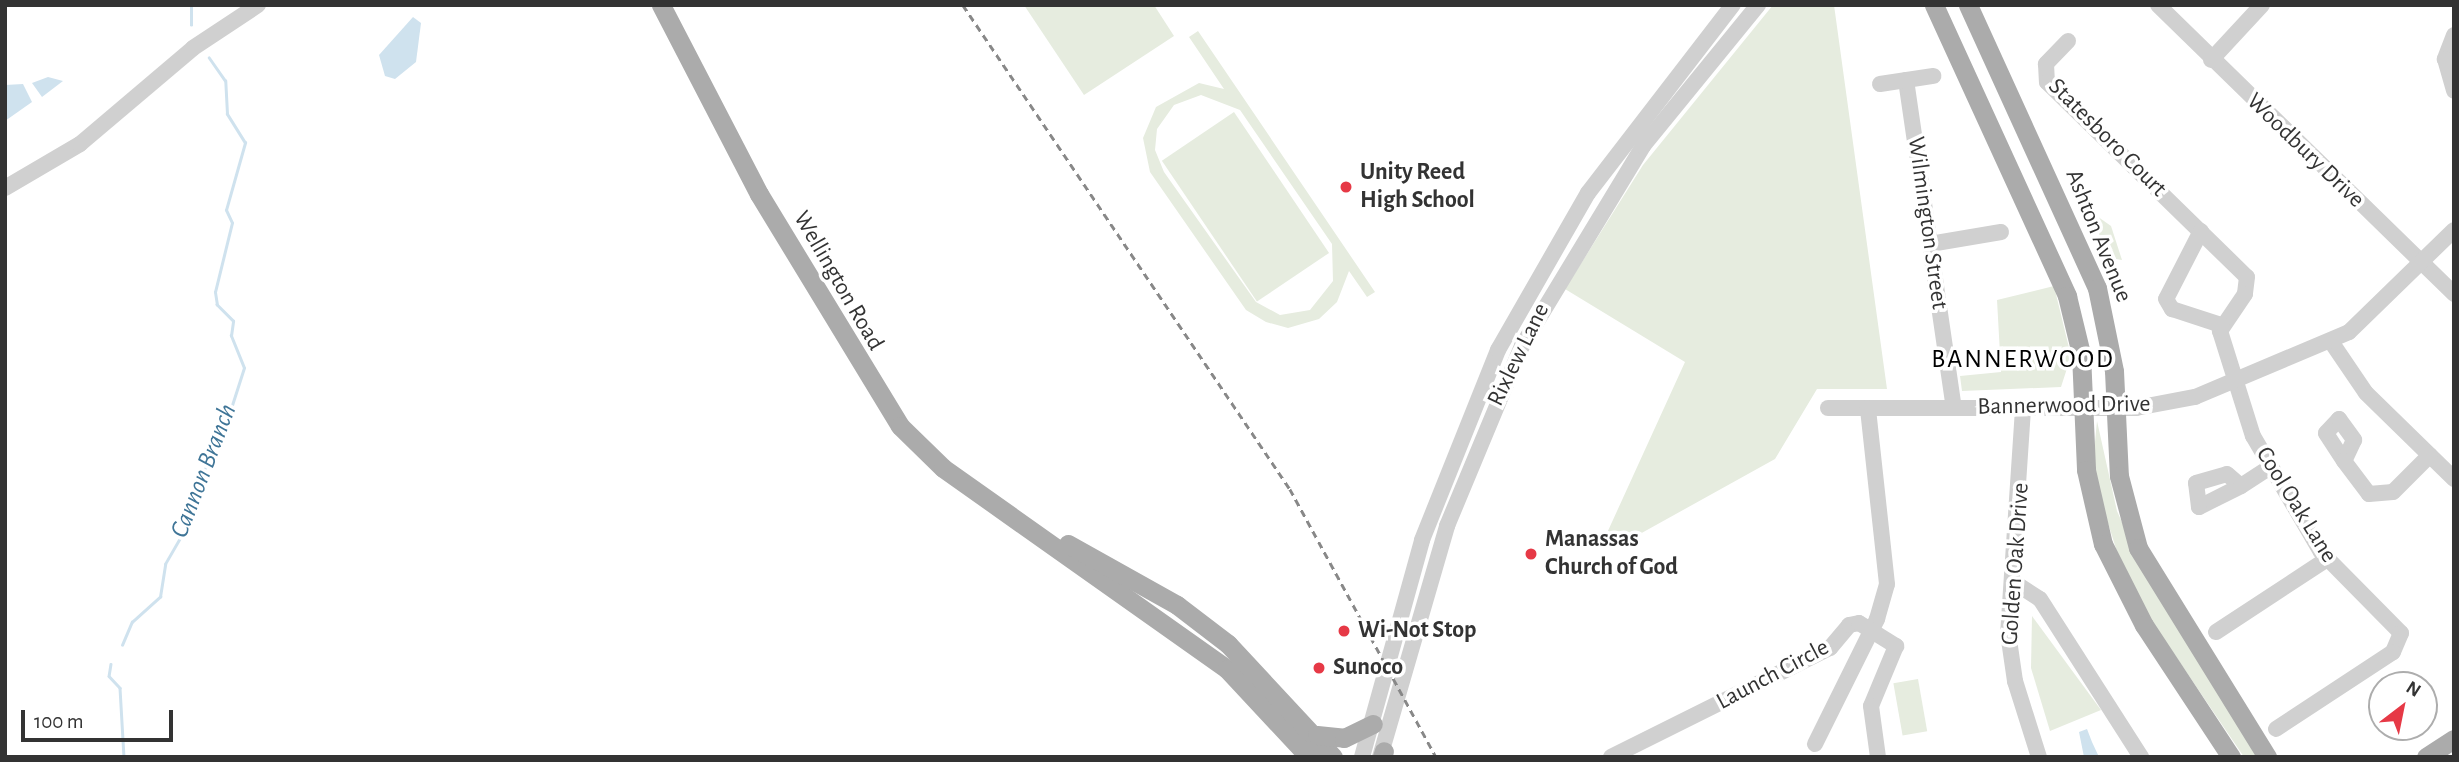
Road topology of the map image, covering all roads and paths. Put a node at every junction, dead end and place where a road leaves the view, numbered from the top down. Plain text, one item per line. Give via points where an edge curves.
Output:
1 (258, 5) edge
2 (661, 5) edge
3 (1732, 5) edge
4 (1934, 5) edge
5 (1968, 5) edge
6 (2158, 5) edge
7 (2262, 5) edge
8 (1752, 7) edge
9 (2454, 35) edge
10 (2068, 41) dead end
11 (2211, 60) junction
12 (1933, 76) dead end
13 (1906, 80) junction
14 (1880, 84) dead end
15 (2454, 91) edge
16 (5, 188) edge
17 (2454, 230) edge
18 (2201, 231) junction
19 (2001, 232) dead end
20 (1930, 244) junction
21 (2422, 263) junction
22 (2454, 294) edge
23 (2221, 325) junction
24 (2332, 343) junction
25 (2235, 382) junction
26 (1828, 408) dead end
27 (1868, 408) junction
28 (1954, 408) junction
29 (2084, 408) junction
30 (2116, 408) junction
31 (2023, 409) junction
32 (2430, 455) junction
33 (2344, 460) dead end
34 (2269, 468) junction
35 (2454, 479) edge
36 (2241, 486) dead end
37 (1035, 530) junction
38 (2327, 559) junction
39 (2012, 581) junction
40 (1873, 627) junction
41 (2216, 632) dead end
42 (1373, 724) junction
43 (2276, 729) dead end
44 (1317, 735) junction
45 (2454, 739) edge
46 (1815, 744) dead end
47 (1382, 755) edge
48 (1309, 757) edge
49 (1334, 757) edge
50 (1362, 757) edge
51 (1611, 757) edge
52 (1878, 757) edge
53 (2039, 757) edge
54 (2141, 757) edge
55 (2231, 757) edge
56 (2267, 757) edge
57 (2426, 757) edge

1 - 16 street via 193,48 80,144
2 - 37 main road, Wellington Road via 759,194 883,403 943,468
3 - 42 street, Rixlew Lane via 1588,193 1498,350 1422,540
4 - 29 main road, Ashton Avenue via 2067,296
5 - 30 main road, Ashton Avenue via 2097,288
6 - 11 street, Woodbury Drive
7 - 11 street
8 - 47 street, Rixlew Lane via 1643,146 1522,346 1438,552
9 - 15 street via 2445,59
10 - 18 street, Statesboro Court via 2046,64 2047,82
11 - 21 street, Woodbury Drive
12 - 13 street
13 - 14 street
13 - 20 street, Wilmington Street
17 - 21 street, Bannerwood Drive
18 - 23 street, Statesboro Court via 2249,281
18 - 23 street via 2166,299 2172,309
19 - 20 street
20 - 28 street, Wilmington Street
21 - 22 street, Woodbury Drive
21 - 24 street, Bannerwood Drive via 2370,317
23 - 25 street
24 - 25 street, Bannerwood Drive
24 - 32 street via 2353,378
25 - 30 street, Bannerwood Drive via 2166,404
25 - 34 street, Cool Oak Lane
26 - 27 street, Bannerwood Drive
27 - 28 street, Bannerwood Drive
27 - 40 street via 1872,437 1880,446 1878,480 1889,568
28 - 31 street, Bannerwood Drive
29 - 30 street, Bannerwood Drive
29 - 31 street, Bannerwood Drive
29 - 55 main road, Ashton Avenue via 2089,493 2114,572
30 - 56 main road, Ashton Avenue via 2119,476 2138,548
31 - 39 street, Golden Oak Drive
32 - 33 street via 2385,495 2364,491
32 - 35 street
34 - 36 street
34 - 38 street, Cool Oak Lane
37 - 44 main road, Wellington Road via 1177,605 1260,673
37 - 48 main road, Wellington Road via 1227,669
38 - 41 street
38 - 43 street, Cool Oak Lane via 2396,626 2399,645
39 - 53 street, Golden Oak Drive via 2010,657
39 - 54 street via 2040,599
40 - 46 street
40 - 51 street, Launch Circle via 1849,625 1830,649
40 - 52 street via 1896,646 1871,706
42 - 44 main road via 1344,738
42 - 50 street, Rixlew Lane
44 - 49 main road, Wellington Road
45 - 57 main road

